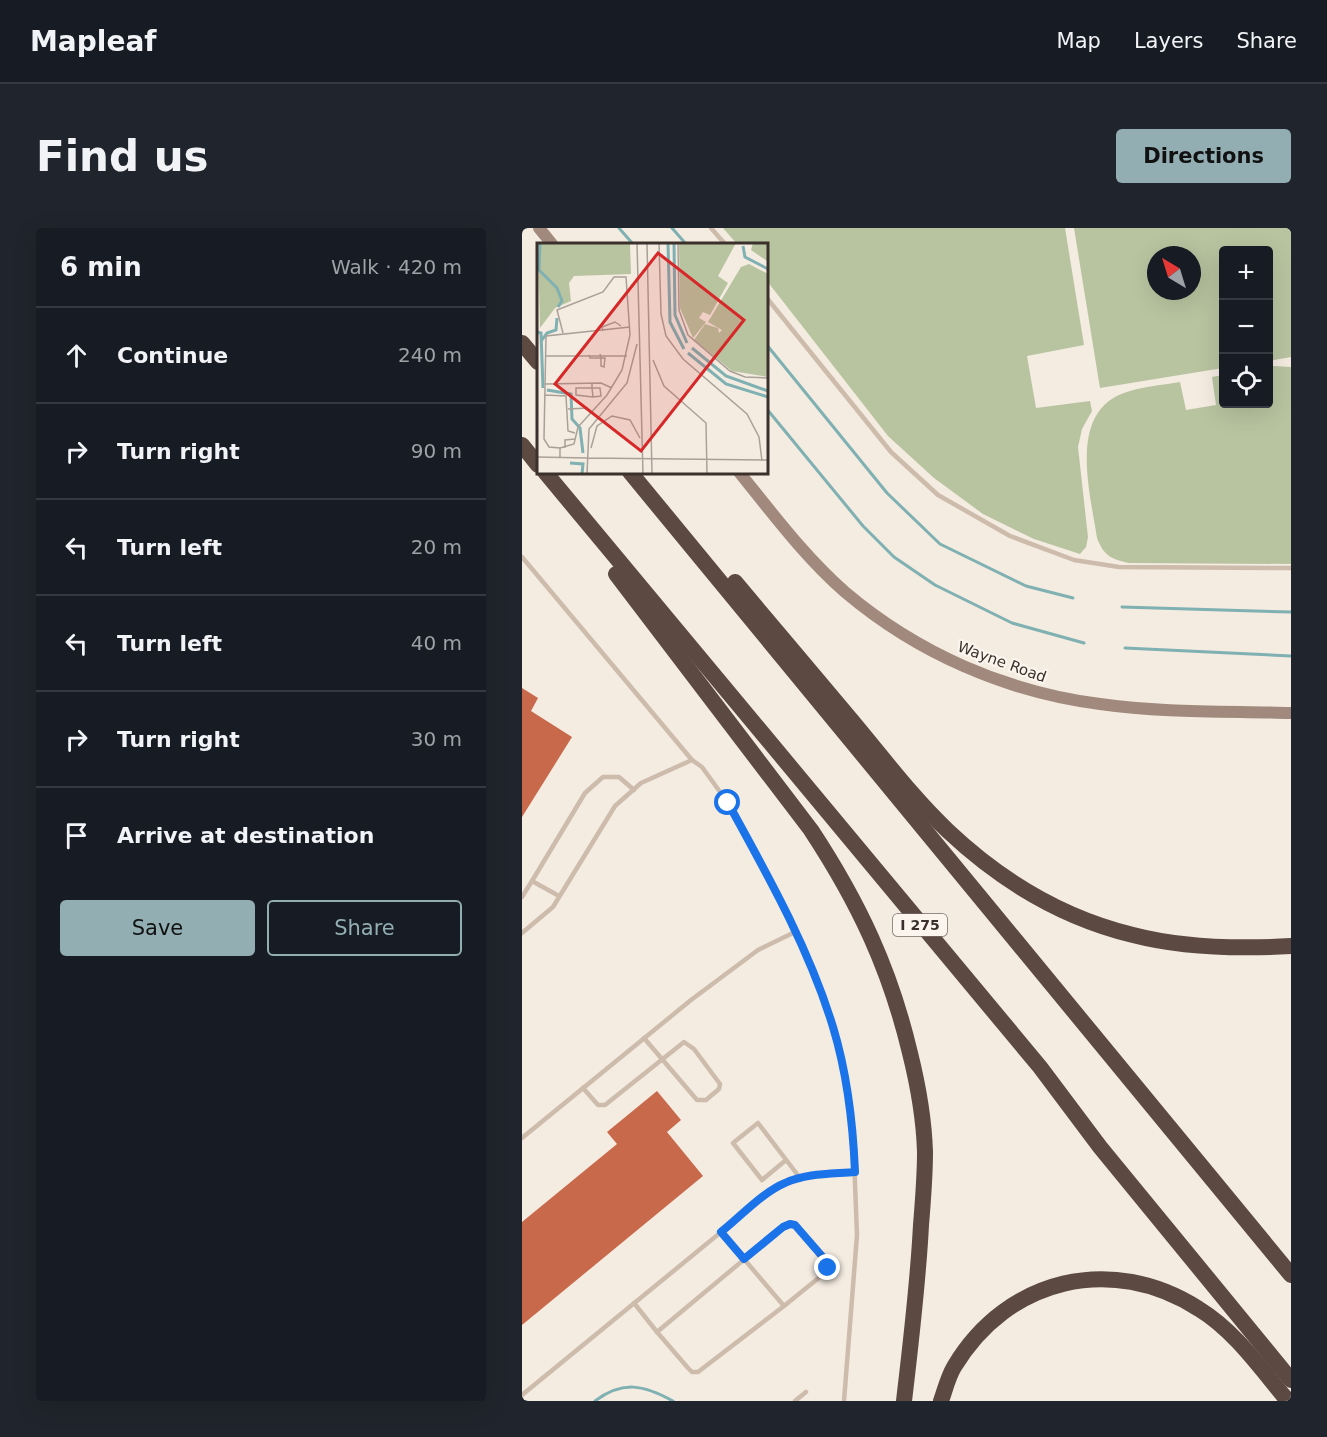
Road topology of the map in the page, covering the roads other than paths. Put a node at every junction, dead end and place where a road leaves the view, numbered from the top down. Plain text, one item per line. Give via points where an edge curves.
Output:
1 (539, 228) edge
2 (711, 228) edge
3 (551, 243) edge
4 (724, 243) edge
5 (768, 299) edge
6 (522, 343) edge
7 (537, 361) edge
8 (522, 445) edge
9 (537, 464) edge
10 (546, 474) edge
11 (547, 474) edge
12 (632, 474) edge
13 (638, 474) edge
14 (742, 474) edge
15 (522, 557) edge
16 (1291, 568) edge
17 (1291, 713) edge
18 (692, 760) junction
19 (634, 790) junction
20 (532, 881) junction
21 (559, 896) junction
22 (522, 897) edge
23 (795, 932) junction
24 (522, 933) edge
25 (1291, 946) edge
26 (644, 1038) junction
27 (662, 1059) junction
28 (583, 1088) junction
29 (522, 1138) edge
30 (786, 1160) junction
31 (855, 1172) junction
32 (800, 1178) junction
33 (1252, 1225) junction
34 (721, 1232) junction
35 (744, 1259) junction
36 (1291, 1265) edge
37 (1291, 1275) edge
38 (634, 1303) junction
39 (784, 1306) junction
40 (657, 1332) junction
41 (1291, 1380) edge
42 (806, 1392) dead end
43 (522, 1395) edge
44 (795, 1401) edge
45 (844, 1401) edge
46 (904, 1401) edge
47 (941, 1401) edge
48 (1288, 1401) edge

1 - 3 main road
2 - 4 lane
5 - 16 lane via 891,452 938,495 1010,536 1074,561 1119,567
6 - 7 highway
8 - 9 highway
10 - 46 highway via 636,602 812,831 838,871 883,962 918,1084 925,1151 917,1292
11 - 41 highway, I 275 via 1040,1067 1100,1147
12 - 33 highway
13 - 25 highway via 688,527 905,784 947,830 990,867 1038,898 1132,935 1212,946
14 - 17 main road, Wayne Road via 806,553 844,591 909,638 965,667 1032,691 1098,704
15 - 18 lane
18 - 19 lane via 641,783
18 - 23 lane via 702,767 728,803
19 - 20 lane via 619,777 603,777 585,793
19 - 21 lane via 615,806
20 - 21 lane
20 - 22 lane
21 - 24 lane
23 - 26 lane via 758,950
23 - 31 lane via 833,1028 847,1090
26 - 27 lane
26 - 28 lane
27 - 27 lane via 686,1042 720,1084 719,1089 706,1100 697,1100
27 - 28 lane via 605,1105 598,1105
28 - 29 lane
30 - 30 lane via 758,1123 733,1143 762,1180
30 - 32 lane
31 - 32 lane
31 - 45 lane via 858,1235
32 - 34 lane via 770,1192
33 - 36 highway
33 - 37 highway
34 - 35 lane
34 - 38 lane
35 - 39 lane
35 - 39 lane via 790,1224 828,1263 826,1272
35 - 40 lane
38 - 40 lane
38 - 43 lane
39 - 40 lane via 698,1372 692,1372
42 - 44 lane
47 - 48 highway via 952,1368 979,1331 1009,1307 1036,1293 1061,1283 1093,1278 1135,1281 1166,1290 1201,1310 1236,1340

